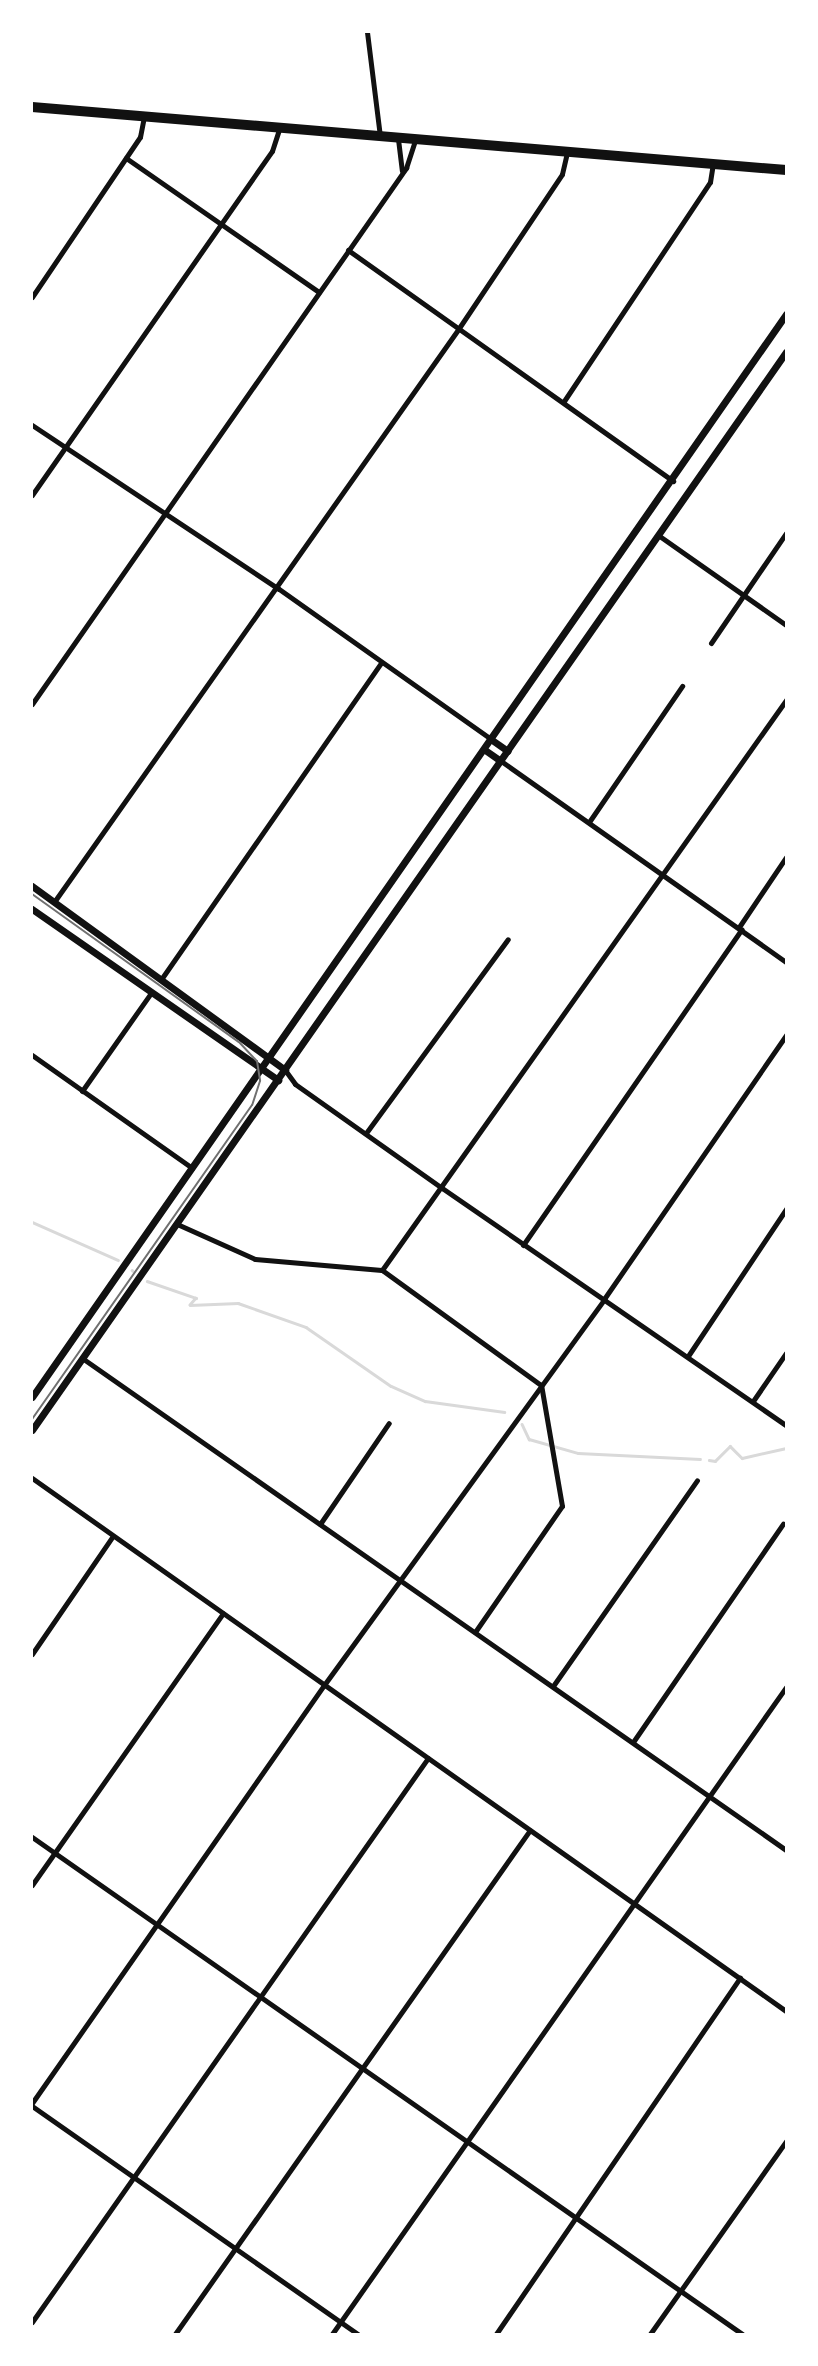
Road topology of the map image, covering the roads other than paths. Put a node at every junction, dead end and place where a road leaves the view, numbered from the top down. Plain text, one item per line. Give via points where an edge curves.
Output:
1 (367, 32) edge
2 (32, 107) edge
3 (144, 117) junction
4 (279, 129) junction
5 (380, 137) junction
6 (398, 139) junction
7 (415, 140) junction
8 (567, 152) junction
9 (126, 158) junction
10 (713, 164) junction
11 (786, 170) edge
12 (402, 172) junction
13 (222, 224) junction
14 (348, 250) junction
15 (319, 292) junction
16 (32, 297) edge
17 (786, 314) edge
18 (459, 328) junction
19 (786, 352) edge
20 (564, 401) junction
21 (32, 425) edge
22 (65, 448) junction
23 (673, 481) junction
24 (32, 495) edge
25 (165, 513) junction
26 (786, 533) edge
27 (658, 535) junction
28 (279, 589) junction
29 (743, 595) junction
30 (786, 625) edge
31 (711, 643) dead end
32 (381, 663) junction
33 (682, 685) dead end
34 (786, 700) edge
35 (32, 704) edge
36 (492, 740) junction
37 (485, 750) junction
38 (508, 751) junction
39 (501, 761) junction
40 (589, 822) junction
41 (786, 857) edge
42 (663, 874) junction
43 (32, 886) edge
44 (54, 902) junction
45 (32, 909) edge
46 (740, 928) junction
47 (508, 939) dead end
48 (786, 962) edge
49 (162, 978) junction
50 (151, 993) junction
51 (786, 1035) edge
52 (32, 1055) edge
53 (271, 1057) junction
54 (285, 1070) junction
55 (261, 1071) junction
56 (278, 1080) junction
57 (295, 1084) junction
58 (82, 1091) junction
59 (366, 1133) junction
60 (192, 1169) junction
61 (442, 1188) junction
62 (786, 1209) edge
63 (177, 1224) junction
64 (523, 1245) junction
65 (382, 1270) junction
66 (604, 1299) junction
67 (786, 1353) edge
68 (688, 1356) junction
69 (82, 1358) junction
70 (541, 1385) junction
71 (32, 1397) edge
72 (754, 1401) junction
73 (389, 1423) dead end
74 (786, 1425) edge
75 (32, 1430) edge
76 (32, 1478) edge
77 (697, 1480) dead end
78 (320, 1524) junction
79 (783, 1524) dead end
80 (112, 1537) junction
81 (400, 1579) junction
82 (223, 1613) junction
83 (475, 1632) junction
84 (32, 1654) edge
85 (324, 1685) junction
86 (553, 1686) junction
87 (786, 1687) edge
88 (633, 1742) junction
89 (428, 1758) junction
90 (710, 1796) junction
91 (530, 1830) junction
92 (32, 1837) edge
93 (786, 1850) edge
94 (54, 1853) junction
95 (32, 1885) edge
96 (635, 1904) junction
97 (156, 1924) junction
98 (740, 1978) junction
99 (260, 1997) junction
100 (786, 2011) edge
101 (362, 2068) junction
102 (32, 2104) edge
103 (786, 2141) edge
104 (467, 2142) junction
105 (134, 2177) junction
106 (576, 2218) junction
107 (236, 2249) junction
108 (680, 2291) junction
109 (32, 2322) edge
110 (341, 2322) junction
111 (176, 2334) edge
112 (332, 2334) edge
113 (358, 2334) edge
114 (496, 2334) edge
115 (650, 2334) edge
116 (742, 2334) edge

1 - 5 street
2 - 3 highway
3 - 4 highway
3 - 9 street via 140,137
4 - 5 highway
4 - 13 street via 272,151
5 - 6 highway
6 - 7 highway
6 - 12 street
7 - 8 highway
7 - 12 street
8 - 10 highway
8 - 18 street via 562,174
9 - 13 street
9 - 16 street
10 - 11 highway
10 - 20 street via 710,182
12 - 14 street
13 - 15 street
13 - 22 street
14 - 15 street
14 - 18 street
15 - 25 street
17 - 23 street
18 - 20 street
18 - 28 street
19 - 27 street
20 - 23 street
21 - 22 street
22 - 24 street
22 - 25 street
23 - 36 street
25 - 28 street
25 - 35 street
26 - 29 street
27 - 29 street
27 - 38 street
28 - 32 street
28 - 44 street
29 - 30 street
29 - 31 street
32 - 36 street
32 - 49 street
33 - 40 street
34 - 42 street
36 - 37 street
36 - 38 street
37 - 39 street
37 - 53 street
38 - 39 street
39 - 40 street
39 - 54 street
40 - 42 street
41 - 46 street
42 - 46 street
42 - 61 street
43 - 44 street
44 - 49 street
45 - 50 street
46 - 48 street
46 - 64 street
47 - 59 street
49 - 50 street
49 - 53 street
50 - 55 street
50 - 58 street
51 - 66 street
52 - 58 street
53 - 54 street
53 - 55 street
54 - 56 street
54 - 57 street
55 - 56 street
55 - 60 street
56 - 57 street
56 - 63 street
57 - 59 street
58 - 60 street
59 - 61 street
60 - 71 street
61 - 64 street
61 - 65 street
62 - 68 street
63 - 65 street via 255,1259
63 - 69 street
64 - 66 street
65 - 70 street
66 - 68 street
66 - 70 street
67 - 72 street
68 - 72 street
69 - 75 street
69 - 78 street
70 - 81 street
70 - 83 street via 562,1506
72 - 74 street
73 - 78 street
76 - 80 street
77 - 86 street
78 - 81 street
79 - 88 street
80 - 82 street
80 - 84 street
81 - 83 street
81 - 85 street
82 - 85 street
82 - 94 street
83 - 86 street
85 - 89 street
85 - 97 street
86 - 88 street
87 - 90 street
88 - 90 street
89 - 91 street
89 - 99 street
90 - 93 street
90 - 96 street
91 - 96 street
91 - 101 street
92 - 94 street
94 - 95 street
94 - 97 street
96 - 98 street
96 - 104 street
97 - 99 street
97 - 102 street
98 - 100 street
98 - 106 street
99 - 101 street
99 - 105 street
101 - 104 street
101 - 107 street
102 - 105 street
103 - 108 street
104 - 106 street
104 - 110 street
105 - 107 street
105 - 109 street
106 - 108 street
106 - 114 street
107 - 110 street
107 - 111 street
108 - 115 street
108 - 116 street
110 - 112 street
110 - 113 street

